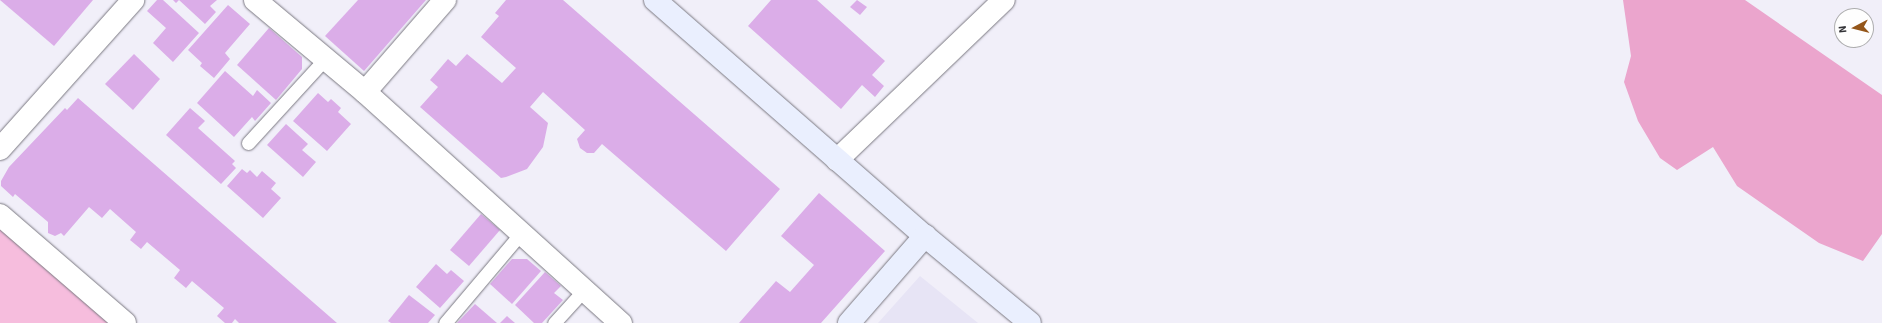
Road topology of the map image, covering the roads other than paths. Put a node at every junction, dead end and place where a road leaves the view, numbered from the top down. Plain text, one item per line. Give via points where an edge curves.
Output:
1 (133, 0) edge
2 (255, 0) edge
3 (445, 0) edge
4 (655, 0) edge
5 (1004, 0) edge
6 (325, 59) junction
7 (365, 92) junction
8 (248, 143) dead end
9 (0, 149) edge
10 (837, 160) junction
11 (0, 215) edge
12 (522, 232) junction
13 (925, 236) junction
14 (583, 291) junction
15 (125, 323) edge
16 (445, 323) edge
17 (554, 323) edge
18 (621, 323) edge
19 (849, 323) edge
20 (1030, 323) edge

1 - 9 street
2 - 6 street
3 - 7 street
4 - 10 street
5 - 10 street
6 - 7 street
6 - 8 lane
7 - 12 street
10 - 13 street
11 - 15 street
12 - 14 street
12 - 16 lane
13 - 19 street
13 - 20 street
14 - 17 lane
14 - 18 street

